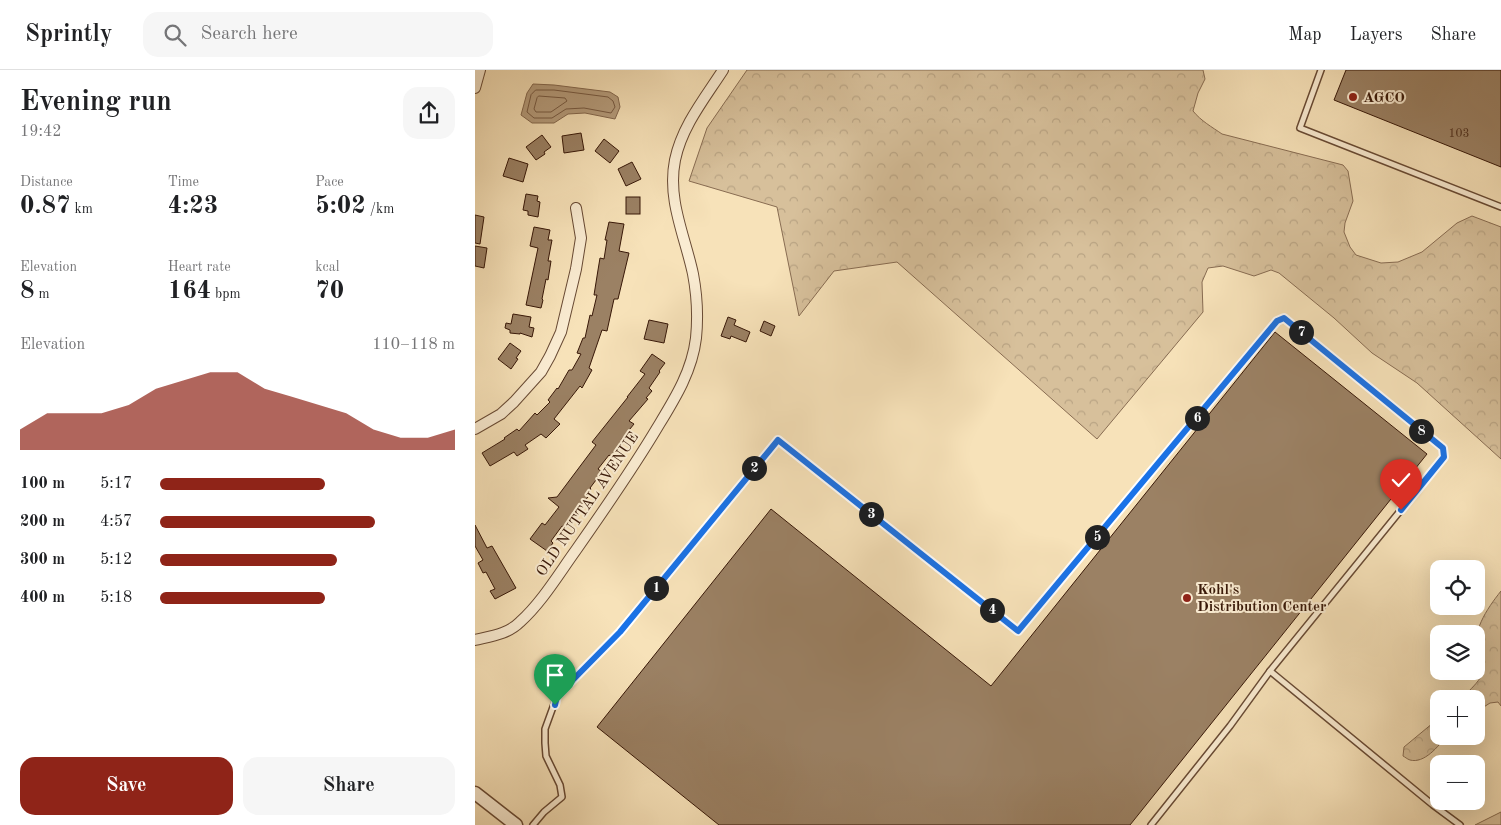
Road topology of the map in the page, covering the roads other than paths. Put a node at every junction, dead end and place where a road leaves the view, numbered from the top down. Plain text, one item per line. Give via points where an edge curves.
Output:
1 (480, 70) edge
2 (723, 70) edge
3 (1321, 70) edge
4 (475, 88) edge
5 (1501, 207) edge
6 (576, 208) dead end
7 (475, 429) edge
8 (475, 633) edge
9 (475, 640) edge
10 (475, 648) edge
11 (1270, 671) junction
12 (475, 793) edge
13 (516, 825) edge
14 (533, 825) edge
15 (1151, 825) edge
16 (1460, 825) edge

1 - 4 street
2 - 9 street, OLD NUTTAL AVENUE via 697,109 675,160 674,198 693,275 697,312 689,369 681,388 619,490 540,600 509,632
3 - 5 lane via 1300,128
6 - 7 street via 581,238 561,332 541,372 501,414
8 - 9 street
9 - 10 street
11 - 14 lane via 1444,457 1443,448 1284,318 1277,321 1018,631 778,440 620,632 557,696 545,729 545,743 546,756 560,786 561,797
11 - 15 lane via 1231,726
11 - 16 lane
12 - 13 street

